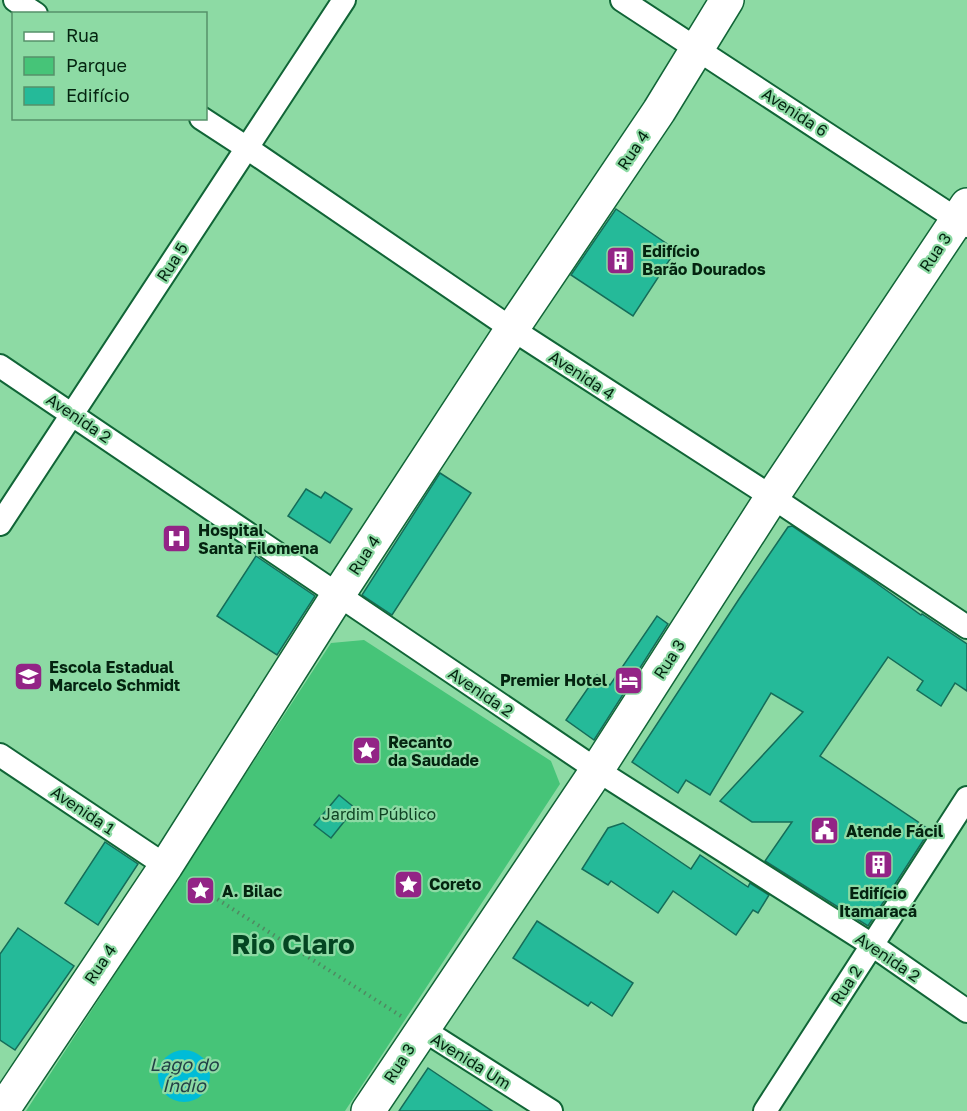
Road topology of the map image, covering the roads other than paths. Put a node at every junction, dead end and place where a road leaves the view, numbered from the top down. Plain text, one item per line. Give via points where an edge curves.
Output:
1 (15, 0) edge
2 (344, 0) edge
3 (622, 0) edge
4 (726, 0) edge
5 (33, 12) edge
6 (696, 47) junction
7 (204, 120) edge
8 (247, 148) junction
9 (964, 217) edge
10 (512, 329) junction
11 (0, 366) edge
12 (72, 413) junction
13 (772, 497) junction
14 (0, 524) edge
15 (338, 595) junction
16 (967, 627) edge
17 (0, 755) edge
18 (597, 770) junction
19 (967, 798) edge
20 (166, 866) junction
21 (872, 945) junction
22 (967, 1011) edge
23 (422, 1029) junction
24 (2, 1111) edge
25 (368, 1111) edge
26 (551, 1111) edge
27 (765, 1111) edge

1 - 5 street
2 - 8 street, Rua 5
3 - 6 street, Avenida 6
4 - 6 main road, Rua 4
6 - 9 street, Avenida 6
6 - 10 main road, Rua 4 via 659,111
7 - 8 street, Avenida 4
8 - 10 street, Avenida 4
8 - 12 street, Rua 5
9 - 13 main road, Rua 3
10 - 13 street, Avenida 4
10 - 15 main road, Rua 4
11 - 12 street, Avenida 2
12 - 14 street, Rua 5
12 - 15 street, Avenida 2
13 - 16 street, Avenida 4
13 - 18 main road, Rua 3
15 - 18 street, Avenida 2
15 - 20 main road, Rua 4
17 - 20 street, Avenida 1
18 - 21 street, Avenida 2
18 - 23 main road, Rua 3
19 - 21 street, Rua 2
20 - 24 main road, Rua 4
21 - 22 street, Avenida 2
21 - 27 street, Rua 2
23 - 25 main road, Rua 3
23 - 26 street, Avenida Um

